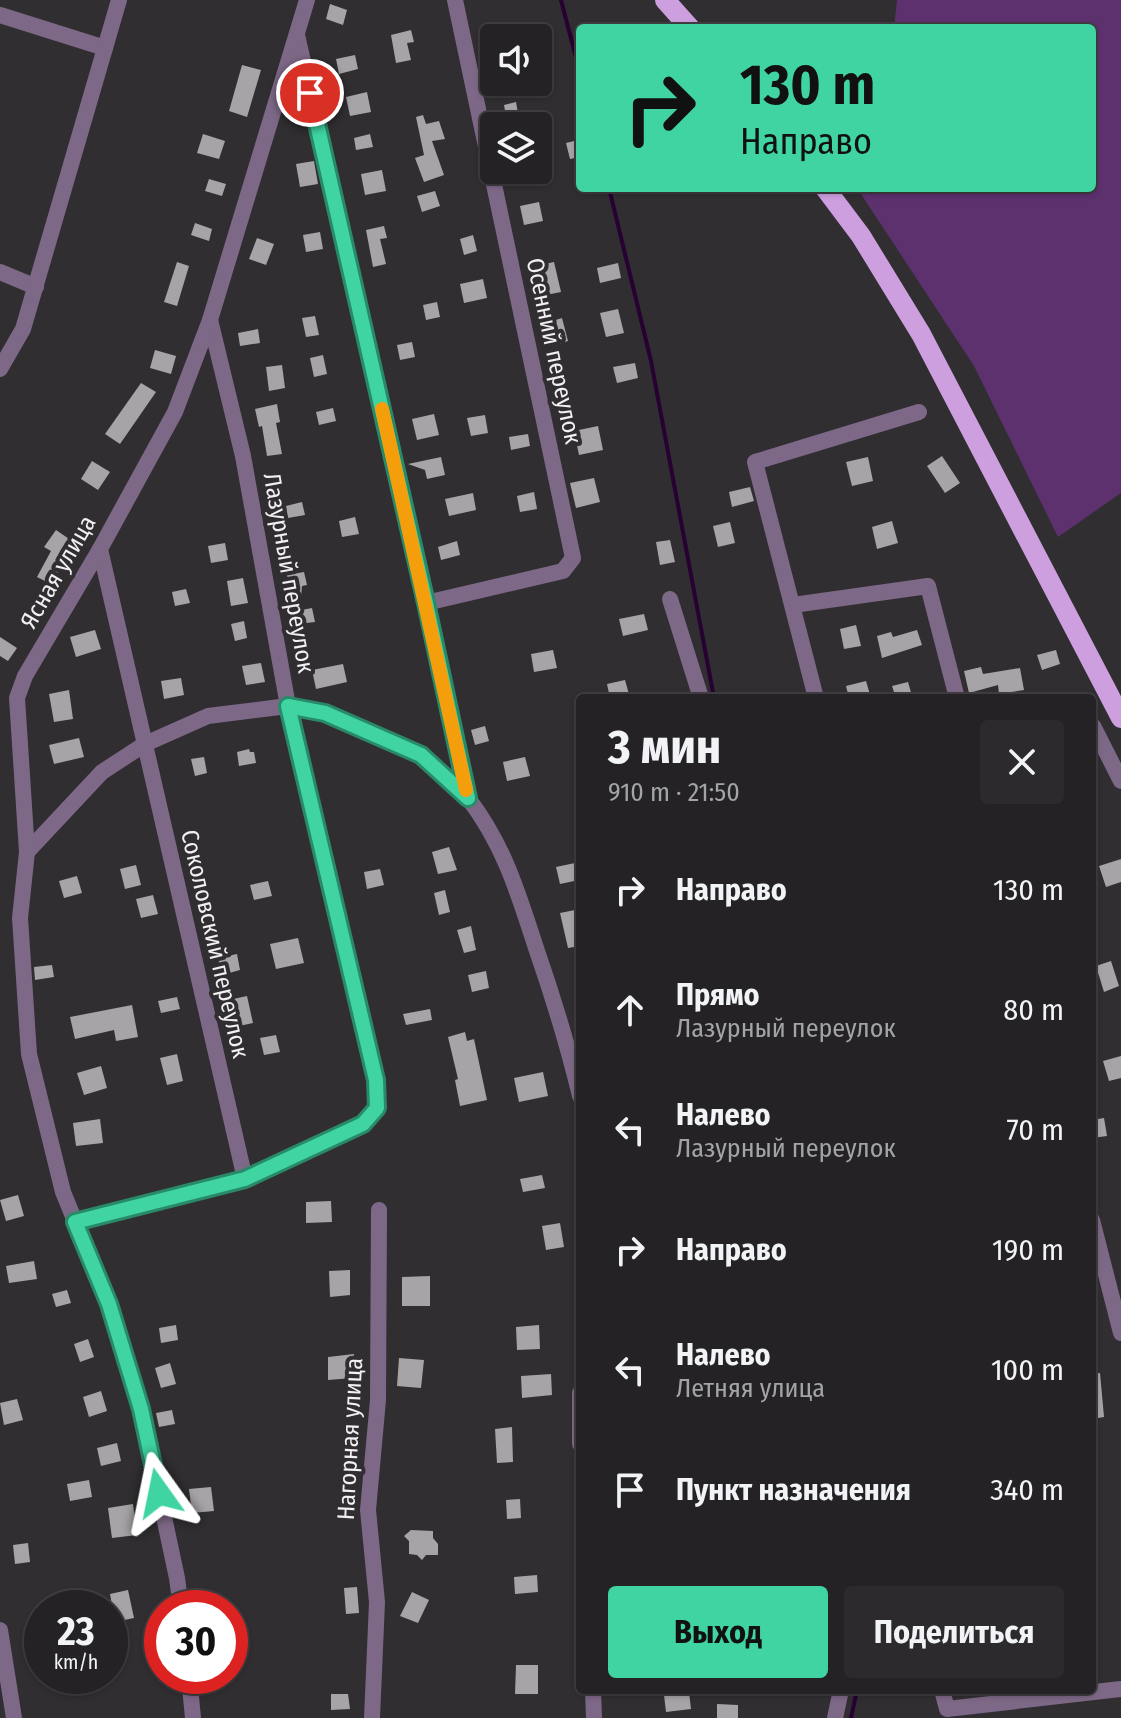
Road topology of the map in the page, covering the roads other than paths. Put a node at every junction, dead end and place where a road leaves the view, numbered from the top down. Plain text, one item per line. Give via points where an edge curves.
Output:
1 (119, 0) edge
2 (307, 0) edge
3 (455, 0) edge
4 (665, 0) edge
5 (0, 15) edge
6 (686, 24) edge
7 (296, 33) junction
8 (105, 48) junction
9 (828, 192) edge
10 (0, 272) edge
11 (36, 287) junction
12 (210, 320) junction
13 (0, 369) edge
14 (919, 412) dead end
15 (100, 549) junction
16 (670, 599) dead end
17 (426, 603) junction
18 (793, 605) junction
19 (700, 694) edge
20 (815, 694) edge
21 (956, 694) edge
22 (288, 706) junction
23 (1121, 718) edge
24 (1096, 732) edge
25 (145, 744) junction
26 (1121, 781) edge
27 (468, 798) junction
28 (27, 852) junction
29 (576, 1080) edge
30 (245, 1179) junction
31 (379, 1210) dead end
32 (75, 1222) junction
33 (1096, 1236) edge
34 (1121, 1333) edge
35 (179, 1590) edge
36 (0, 1630) edge
37 (4, 1677) edge
38 (1121, 1689) edge
39 (1096, 1692) edge
40 (191, 1694) edge
41 (593, 1694) edge
42 (840, 1694) edge
43 (941, 1694) edge
44 (1078, 1694) edge
45 (14, 1718) edge
46 (193, 1718) edge
47 (372, 1718) edge
48 (594, 1718) edge
49 (835, 1718) edge

1 - 8 street
2 - 7 street, Ясная улица
3 - 17 street, Осенний переулок via 573,558 563,571
4 - 6 main road
5 - 8 street
7 - 12 street, Ясная улица
7 - 17 street
8 - 11 street
9 - 23 main road via 921,334
10 - 11 street
11 - 13 street via 23,329
12 - 15 street, Ясная улица via 175,412
12 - 22 street, Лазурный переулок via 243,456
14 - 18 street via 755,462
15 - 25 street, Соколовский переулок
15 - 28 street, Ясная улица via 17,698
16 - 19 street
17 - 27 street
18 - 20 street
18 - 21 street via 928,586
22 - 25 street via 208,716
22 - 27 street via 325,713 421,755
22 - 30 street, Лазурный переулок via 376,1080 377,1108 363,1124
24 - 26 street
25 - 28 street via 102,772
25 - 30 street, Соколовский переулок
27 - 29 street via 509,865
28 - 32 street, Ясная улица via 20,918 29,1054
30 - 32 street
31 - 47 street, Нагорная улица via 378,1400 368,1510 377,1602
32 - 35 street, Ясная улица via 109,1304 141,1409
33 - 34 street
36 - 37 street
37 - 45 street
38 - 39 street
40 - 46 street
41 - 48 street
42 - 49 street
43 - 44 street via 947,1709

